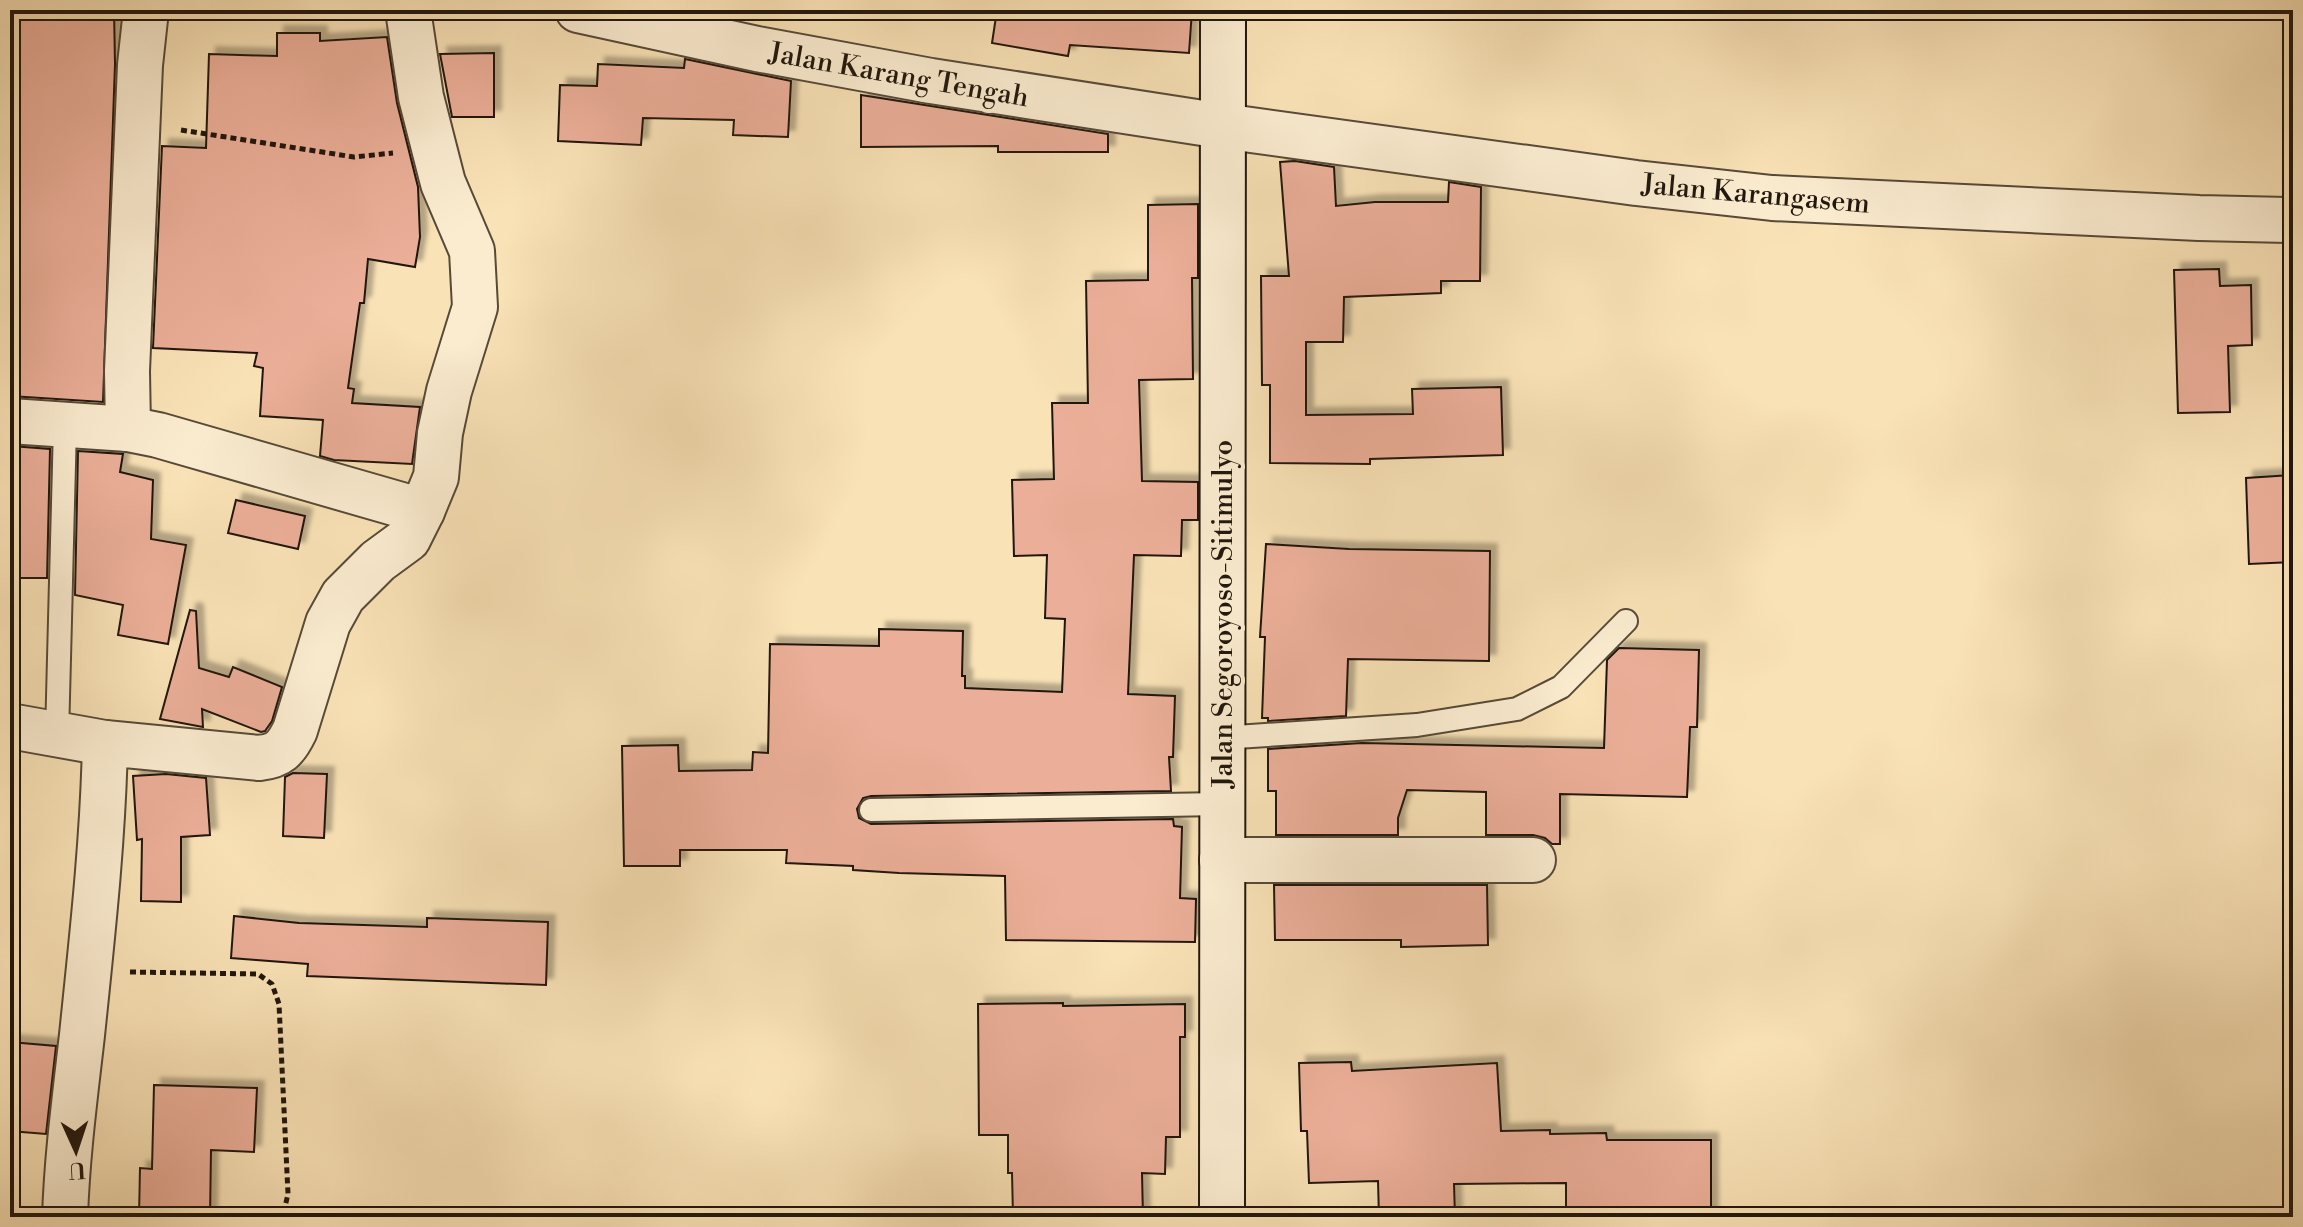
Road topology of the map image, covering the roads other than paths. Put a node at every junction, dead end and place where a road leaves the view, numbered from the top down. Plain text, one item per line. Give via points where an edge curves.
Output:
1 (146, 10) edge
2 (408, 10) edge
3 (578, 10) edge
4 (1223, 10) edge
5 (1222, 126) junction
6 (2293, 220) edge
7 (10, 421) edge
8 (65, 426) junction
9 (128, 429) junction
10 (422, 511) junction
11 (1626, 621) dead end
12 (10, 726) edge
13 (57, 736) junction
14 (1221, 738) junction
15 (105, 743) junction
16 (1221, 804) junction
17 (871, 810) dead end
18 (1222, 860) junction
19 (1533, 860) dead end
20 (65, 1217) edge
21 (1222, 1217) edge

1 - 9 street
2 - 10 street via 421,97 443,183 472,251 475,307 449,391 436,477
3 - 5 street, Jalan Karang Tengah via 931,81
4 - 5 street, Jalan Segoroyoso-Sitimulyo
5 - 6 street, Jalan Karangasem via 1772,198
5 - 14 street, Jalan Segoroyoso-Sitimulyo
7 - 8 street
8 - 9 street
8 - 13 lane
9 - 10 street
10 - 15 street via 408,539 343,596 328,623 295,730 276,756
11 - 14 lane via 1561,687 1517,709 1417,725
12 - 13 street
13 - 15 street
14 - 16 street, Jalan Segoroyoso-Sitimulyo
15 - 20 street
16 - 17 lane
16 - 18 street, Jalan Segoroyoso-Sitimulyo
18 - 19 street
18 - 21 street, Jalan Segoroyoso-Sitimulyo

